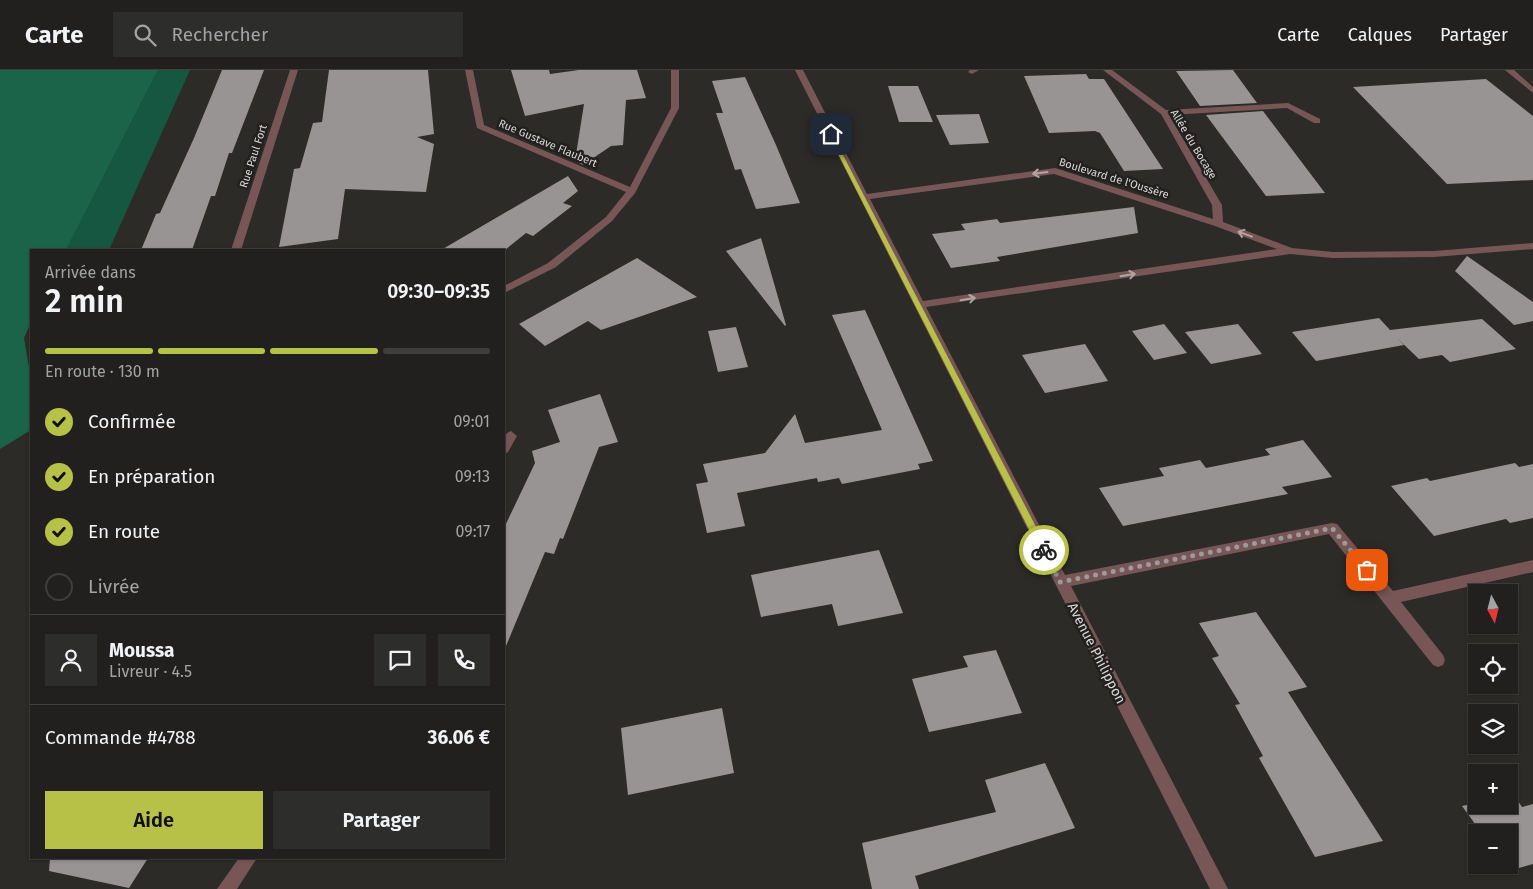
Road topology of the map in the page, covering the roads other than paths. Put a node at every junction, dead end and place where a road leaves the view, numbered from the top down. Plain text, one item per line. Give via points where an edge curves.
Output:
1 (294, 70) edge
2 (468, 70) edge
3 (675, 70) edge
4 (799, 70) edge
5 (1107, 70) edge
6 (1509, 70) edge
7 (1533, 91) edge
8 (1164, 113) junction
9 (1317, 121) dead end
10 (632, 191) junction
11 (864, 197) junction
12 (1218, 224) junction
13 (1533, 246) edge
14 (236, 249) edge
15 (1291, 251) junction
16 (505, 289) edge
17 (919, 306) junction
18 (511, 436) dead end
19 (505, 447) edge
20 (1533, 566) edge
21 (1060, 582) junction
22 (1390, 598) junction
23 (1438, 660) dead end
24 (248, 859) edge
25 (226, 889) edge
26 (1219, 889) edge

1 - 14 street, Rue Paul Fort
2 - 10 street, Rue Gustave Flaubert via 480,126
3 - 10 street via 674,108
4 - 11 street, Avenue Philippon
5 - 8 street, Allée du Bocage
6 - 7 street
8 - 9 street via 1288,106
8 - 12 street, Allée du Bocage via 1217,205
10 - 16 street via 609,220 552,265
12 -> 11 street, Boulevard de l'Oussère via 1055,171
11 - 17 street, Avenue Philippon
15 -> 12 street, Boulevard de l'Oussère
13 - 15 street, Boulevard de l'Oussère via 1434,254 1332,256
17 -> 15 street, Boulevard de l'Oussère
17 - 21 street, Avenue Philippon
18 - 19 street
20 - 22 street
21 - 22 street via 1332,528
21 - 26 street, Avenue Philippon
22 - 23 street
24 - 25 street

